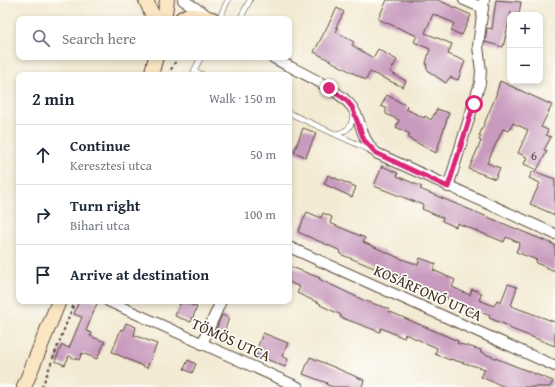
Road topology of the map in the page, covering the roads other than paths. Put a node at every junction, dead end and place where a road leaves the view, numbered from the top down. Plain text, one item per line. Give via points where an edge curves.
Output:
1 (146, 0) edge
2 (167, 0) edge
3 (183, 0) edge
4 (228, 0) edge
5 (250, 0) edge
6 (464, 0) edge
7 (483, 4) edge
8 (153, 16) edge
9 (164, 16) edge
10 (207, 16) edge
11 (220, 16) edge
12 (242, 16) edge
13 (155, 60) edge
14 (199, 60) edge
15 (278, 60) edge
16 (152, 72) edge
17 (196, 72) edge
18 (350, 104) junction
19 (292, 115) edge
20 (336, 134) junction
21 (376, 153) junction
22 (448, 187) junction
23 (555, 234) edge
24 (292, 248) edge
25 (59, 304) edge
26 (115, 304) edge
27 (220, 304) edge
28 (202, 344) junction
29 (555, 366) edge
30 (24, 387) edge
31 (298, 387) edge

1 - 8 main road
2 - 9 main road
3 - 10 street
4 - 11 lane
5 - 12 lane
6 - 7 street
7 - 22 street via 478,46 480,83
13 - 16 main road
14 - 17 lane via 194,71
15 - 18 street via 329,88
18 - 20 lane via 351,125
18 - 21 street via 364,140
19 - 20 lane
20 - 21 lane
21 - 22 street
22 - 23 street
24 - 29 street, KOSÁRFONÓ UTCA
25 - 30 main road
26 - 28 street, TÖMÖS UTCA
27 - 28 street
28 - 31 street, TÖMÖS UTCA

